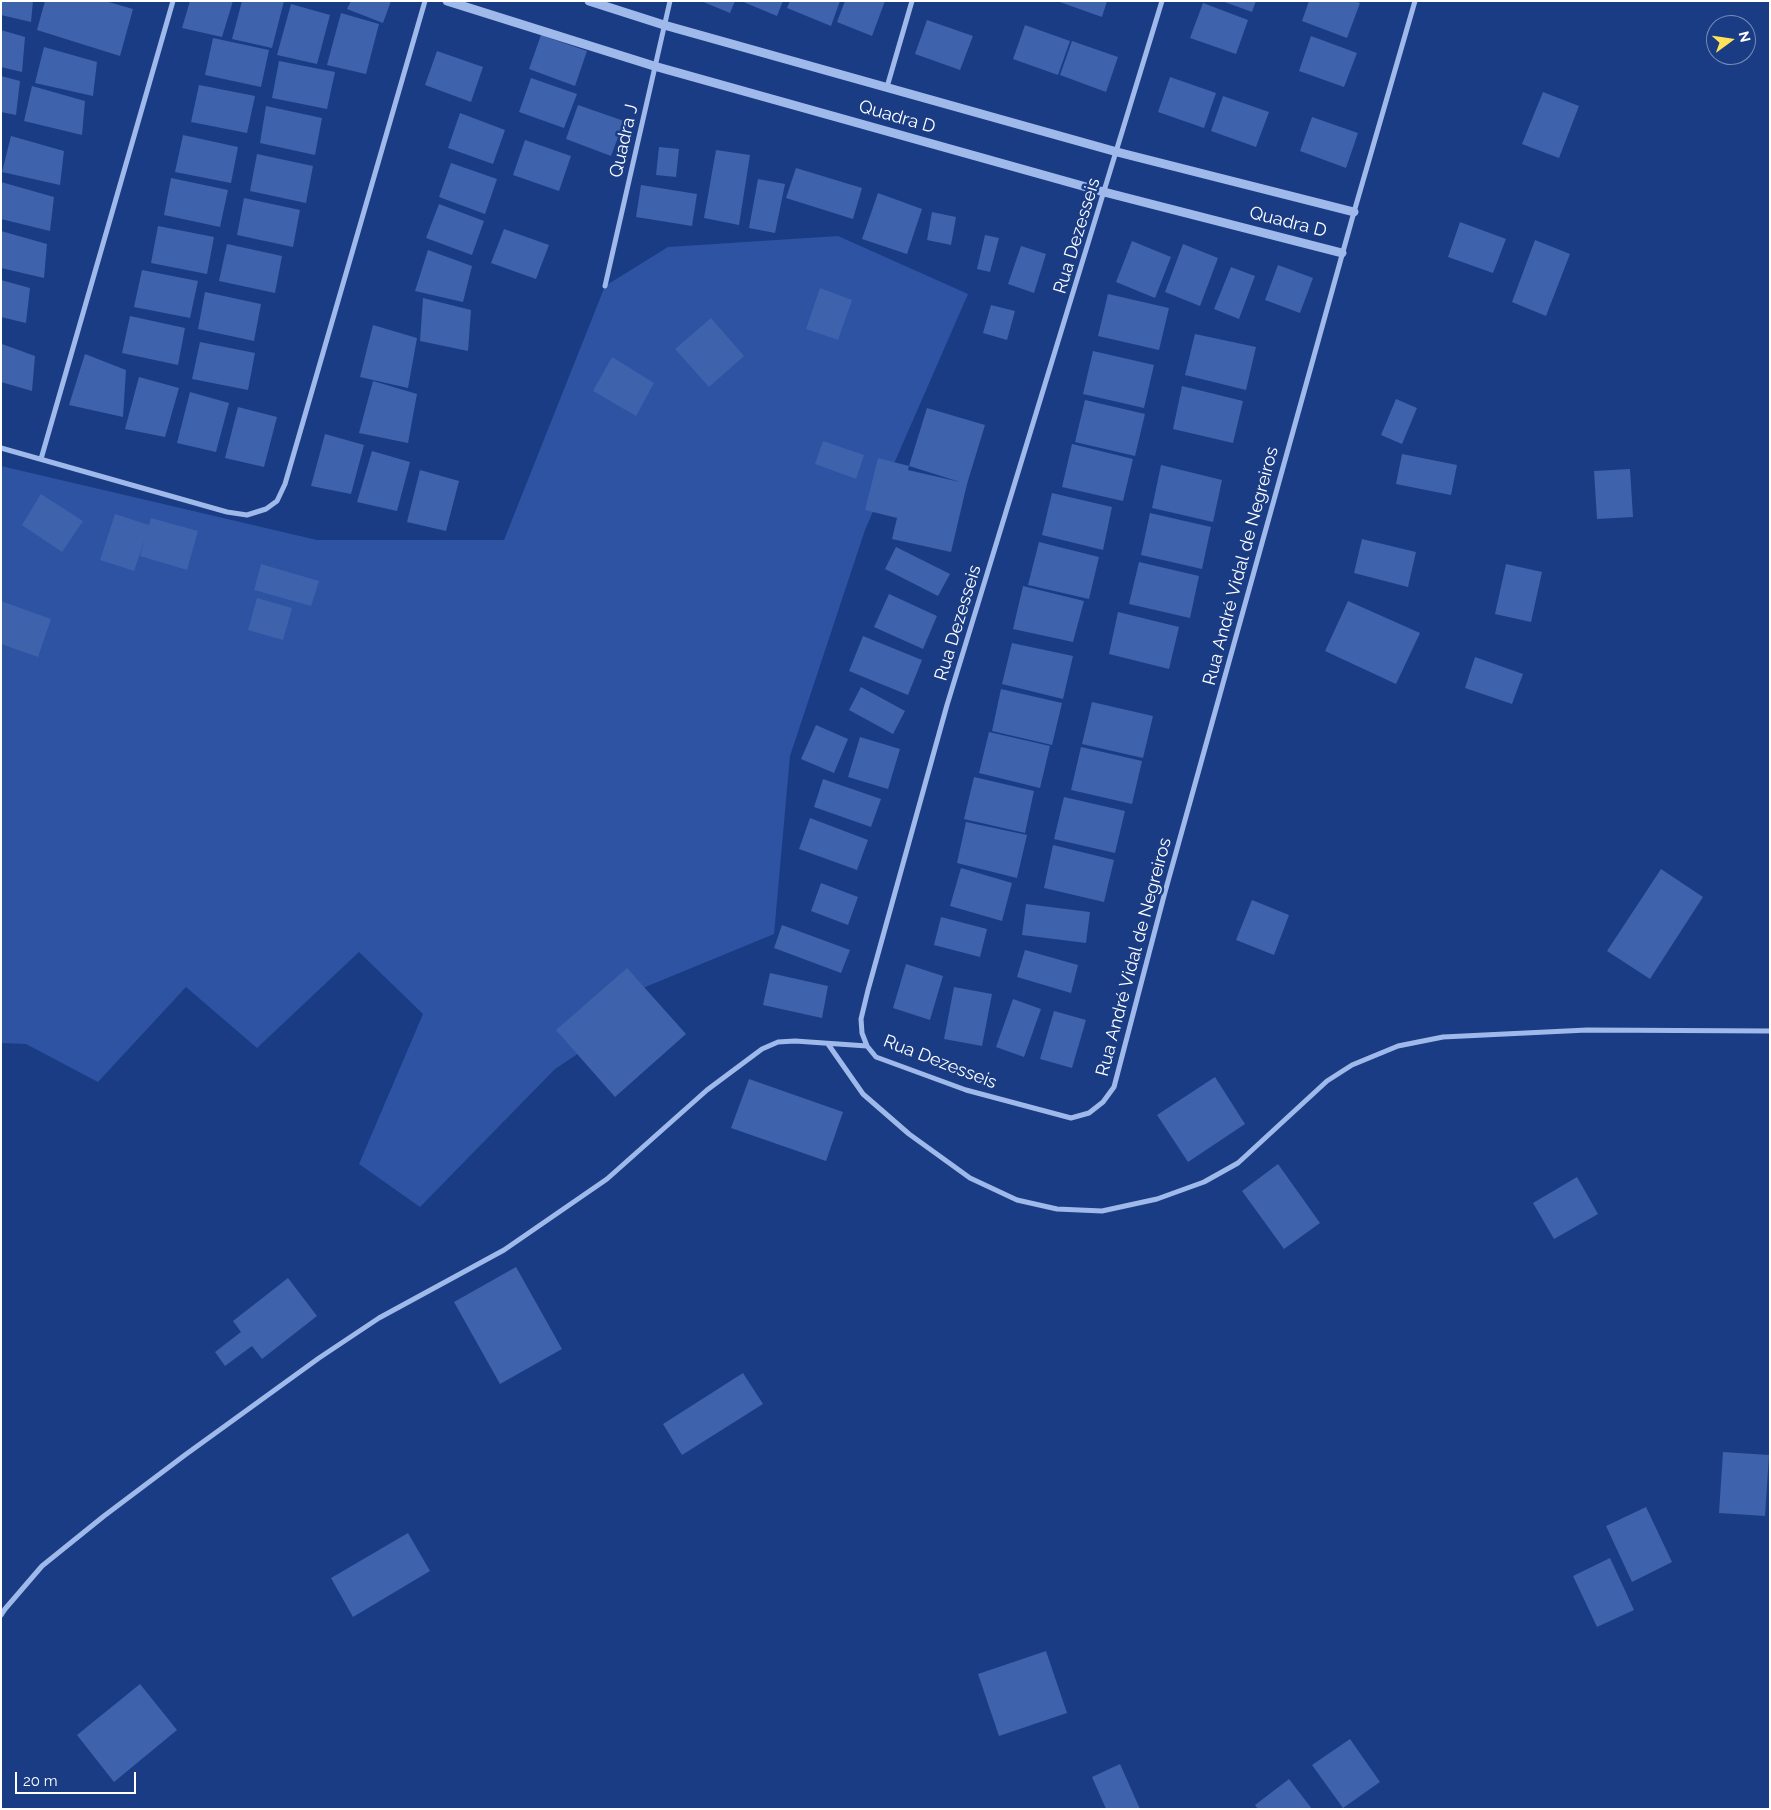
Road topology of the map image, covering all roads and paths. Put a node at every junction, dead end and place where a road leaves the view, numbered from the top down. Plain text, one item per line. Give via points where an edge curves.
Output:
1 (173, 1) edge
2 (425, 1) edge
3 (448, 1) edge
4 (589, 1) edge
5 (670, 1) edge
6 (912, 1) edge
7 (1162, 1) edge
8 (1416, 1) edge
9 (664, 24) junction
10 (654, 66) junction
11 (887, 87) junction
12 (1117, 152) junction
13 (1104, 192) junction
14 (1354, 212) junction
15 (1342, 253) junction
16 (605, 286) dead end
17 (1, 448) edge
18 (41, 459) junction
19 (1770, 1031) edge
20 (828, 1044) junction
21 (867, 1046) junction
22 (1072, 1118) joint
23 (1, 1615) edge

1 - 18 street
2 - 18 street via 285,484 277,501 266,509 247,515 227,512
3 - 10 street, Quadra D
4 - 9 street, Quadra D
5 - 9 street, Quadra J
6 - 11 street
7 - 12 street, Rua Dezesseis
8 - 14 street, Rua André Vidal de Negreiros
9 - 10 street, Quadra J
9 - 11 street, Quadra D
10 - 13 street, Quadra D
10 - 16 street, Quadra J
11 - 12 street, Quadra D
12 - 13 street, Rua Dezesseis
12 - 14 street, Quadra D
13 - 15 street, Quadra D
13 - 21 street, Rua Dezesseis via 947,705 868,990 861,1020
14 - 15 street, Rua André Vidal de Negreiros
15 - 22 street, Rua André Vidal de Negreiros via 1114,1087 1089,1113
17 - 18 street
19 - 20 street via 1587,1030 1443,1036 1398,1046 1352,1065 1327,1081 1238,1163 1204,1182 1157,1199 1102,1211 1057,1208 1017,1200 970,1178 863,1094
20 - 21 street
20 - 23 street via 778,1042 762,1049 708,1090 607,1179 504,1250 379,1318 184,1455 42,1566
21 - 22 street, Rua Dezesseis via 876,1057 966,1090

